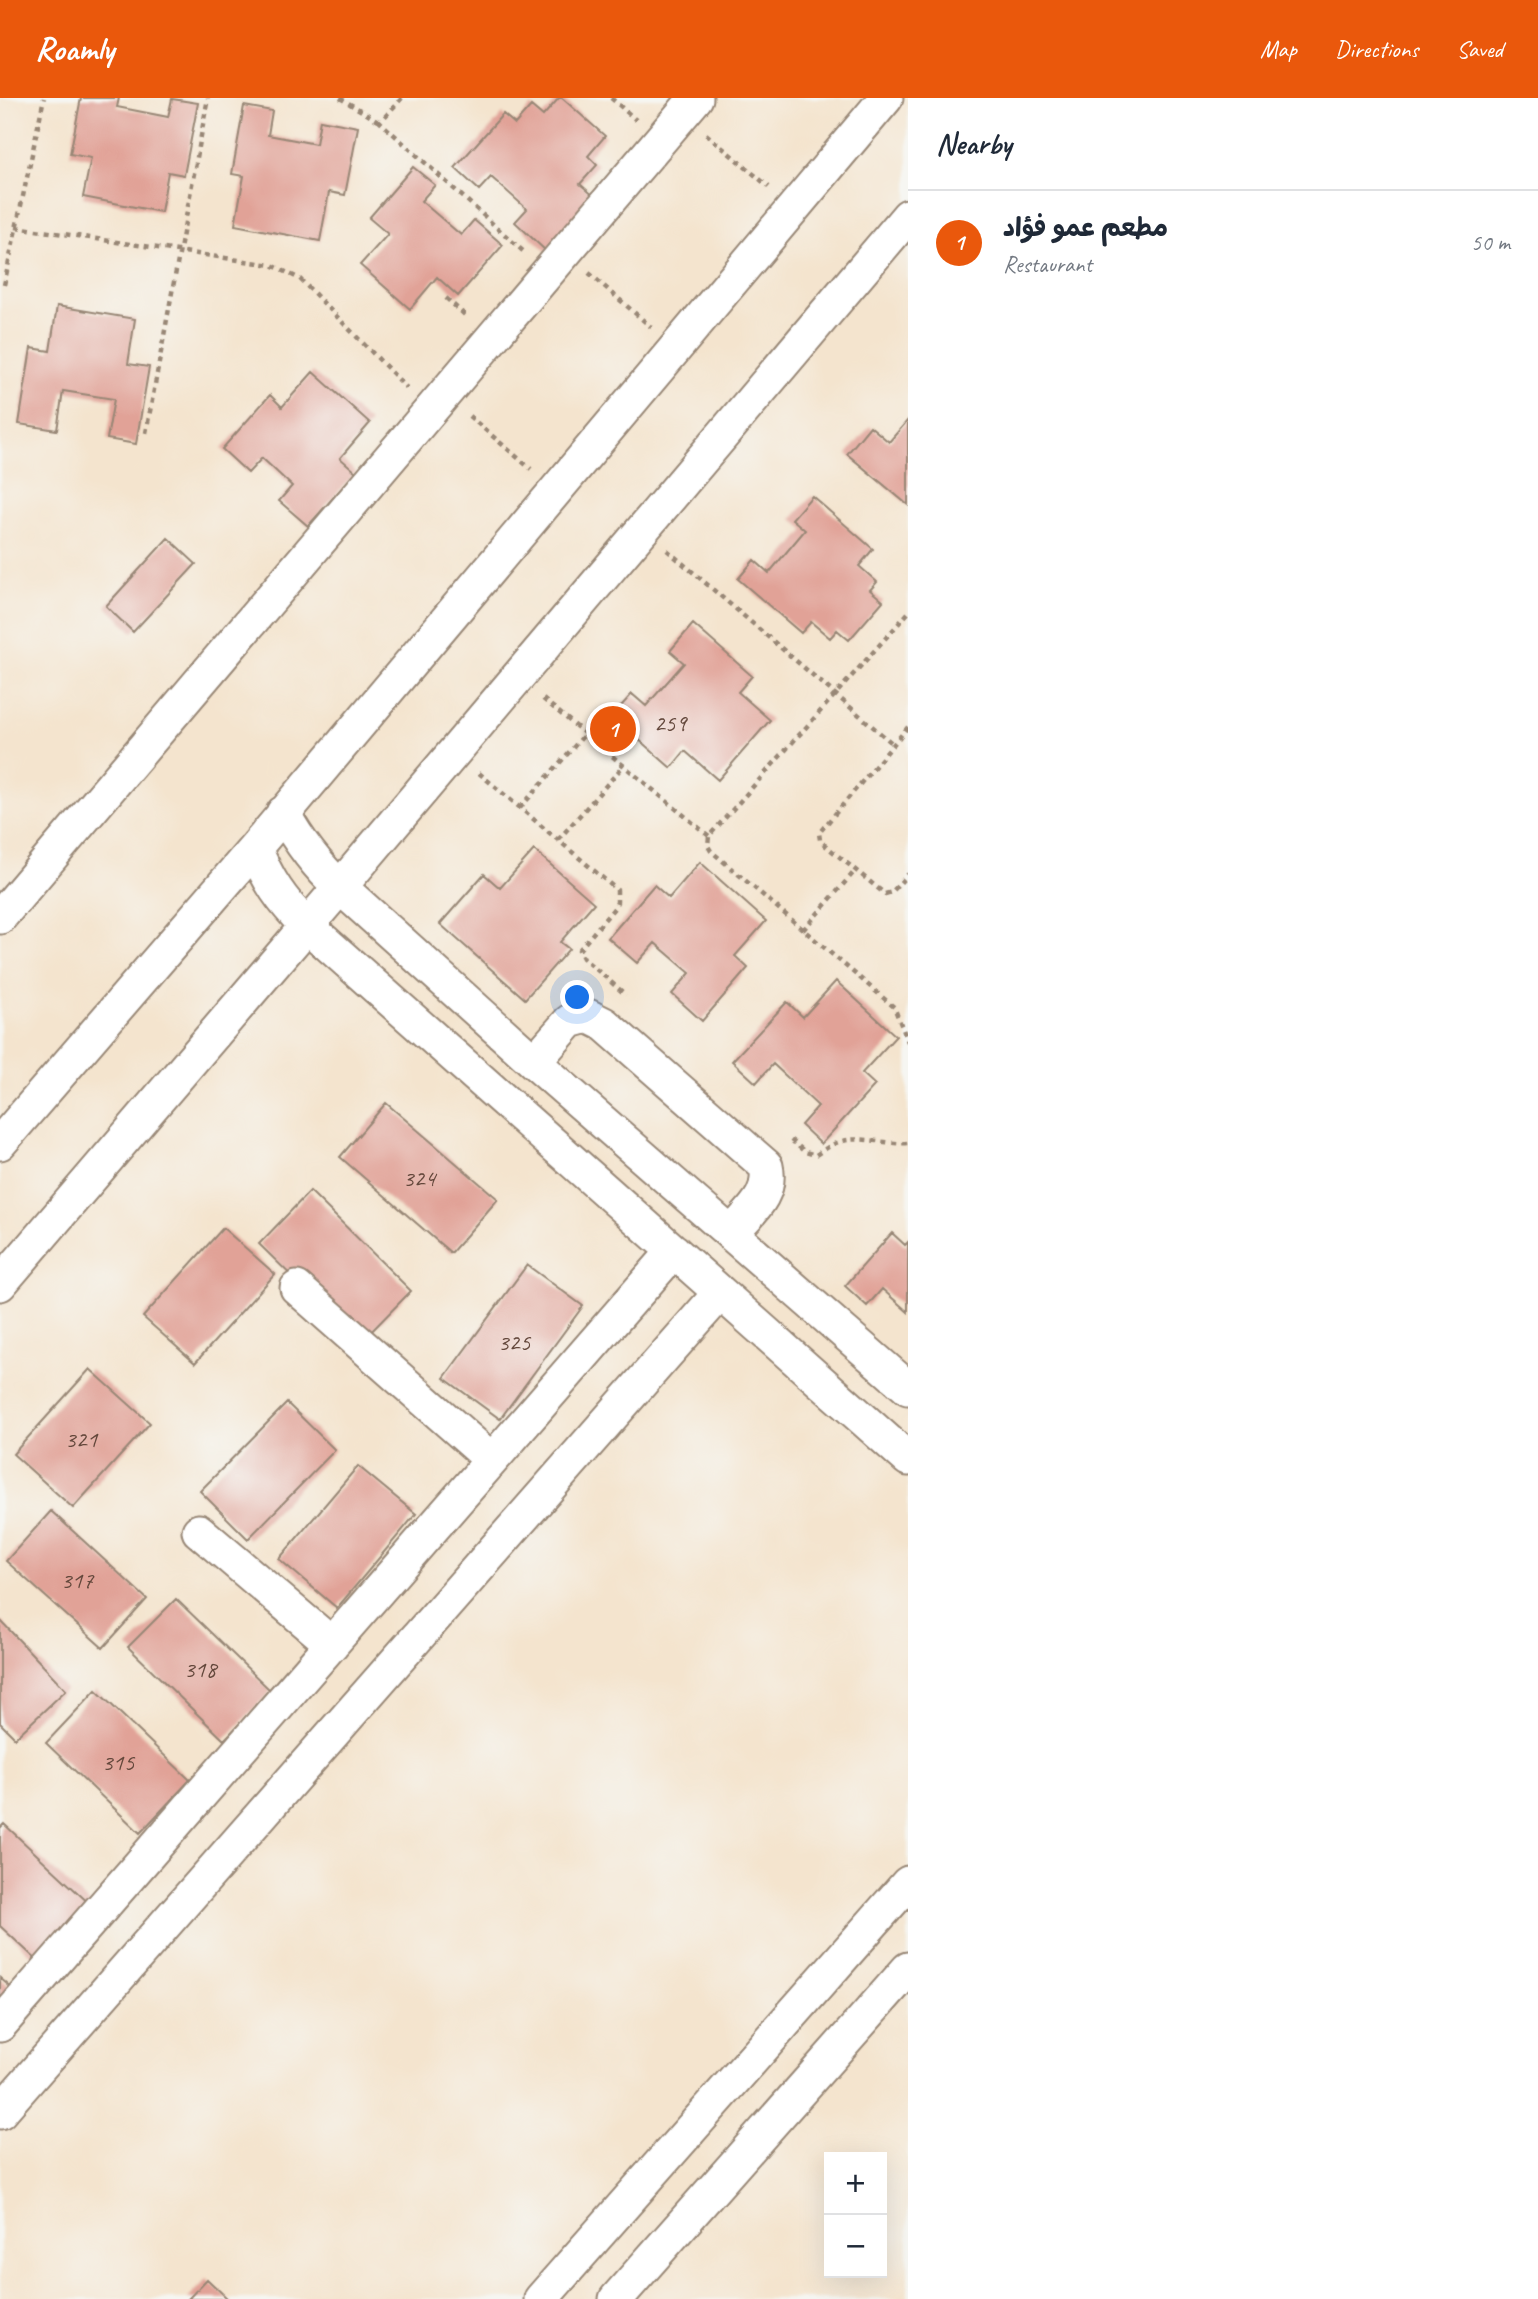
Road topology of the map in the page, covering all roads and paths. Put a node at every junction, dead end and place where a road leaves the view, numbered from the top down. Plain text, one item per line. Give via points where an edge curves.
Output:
1 (44, 98) edge
2 (208, 98) edge
3 (340, 98) edge
4 (402, 98) edge
5 (886, 98) edge
6 (693, 102) edge
7 (380, 122) junction
8 (793, 208) junction
9 (908, 216) edge
10 (16, 227) junction
11 (180, 251) junction
12 (556, 263) junction
13 (4, 285) dead end
14 (676, 348) junction
15 (437, 403) junction
16 (145, 433) dead end
17 (556, 490) junction
18 (643, 529) junction
19 (908, 613) edge
20 (518, 678) junction
21 (836, 696) junction
22 (908, 727) edge
23 (585, 734) junction
24 (892, 744) junction
25 (455, 752) junction
26 (624, 765) junction
27 (520, 808) junction
28 (283, 813) junction
29 (709, 836) junction
30 (558, 839) junction
31 (255, 848) junction
32 (855, 871) junction
33 (908, 874) edge
34 (341, 887) junction
35 (0, 917) edge
36 (306, 925) junction
37 (803, 930) junction
38 (634, 1002) dead end
39 (908, 1042) edge
40 (534, 1062) junction
41 (785, 1135) dead end
42 (0, 1143) edge
43 (908, 1143) edge
44 (731, 1234) junction
45 (674, 1251) junction
46 (0, 1284) edge
47 (297, 1288) dead end
48 (720, 1293) junction
49 (908, 1388) edge
50 (908, 1459) edge
51 (492, 1460) junction
52 (199, 1531) dead end
53 (332, 1644) junction
54 (908, 1883) edge
55 (908, 1969) edge
56 (0, 2025) edge
57 (0, 2112) edge
58 (541, 2299) edge
59 (616, 2299) edge

1 - 10 path
2 - 11 path
3 - 7 path
4 - 7 path
5 - 8 street
6 - 8 path
6 - 12 street
7 - 12 path
8 - 14 street
9 - 18 street
10 - 11 path
10 - 13 path
11 - 15 path via 272,265 300,279
11 - 16 path
12 - 14 path
12 - 15 street
14 - 17 street
15 - 17 path
15 - 35 street
17 - 28 street
18 - 20 street
18 - 21 path
19 - 21 path
20 - 23 path
20 - 25 street
21 - 24 path
21 - 29 path
22 - 24 path
23 - 26 path
23 - 27 path
24 - 32 path via 819,833 822,843
25 - 27 path
25 - 34 street
26 - 29 path
26 - 30 path
27 - 30 path
28 - 31 street
28 - 34 street via 298,841
29 - 37 path via 711,851
30 - 38 path via 617,890 615,907 579,950
31 - 36 street via 266,877
31 - 42 street
32 - 33 path via 885,894
32 - 37 path
34 - 36 street
34 - 40 street
36 - 45 street
36 - 46 street
37 - 39 path via 894,1007
40 - 44 street
40 - 44 street via 570,1021 588,1016 604,1024 766,1166 770,1180 765,1194
41 - 43 path via 805,1152 816,1154 855,1139
44 - 49 street
45 - 48 street
45 - 51 street
47 - 51 street
48 - 50 street
48 - 57 street
51 - 53 street
52 - 53 street
53 - 56 street
54 - 58 street
55 - 59 street

